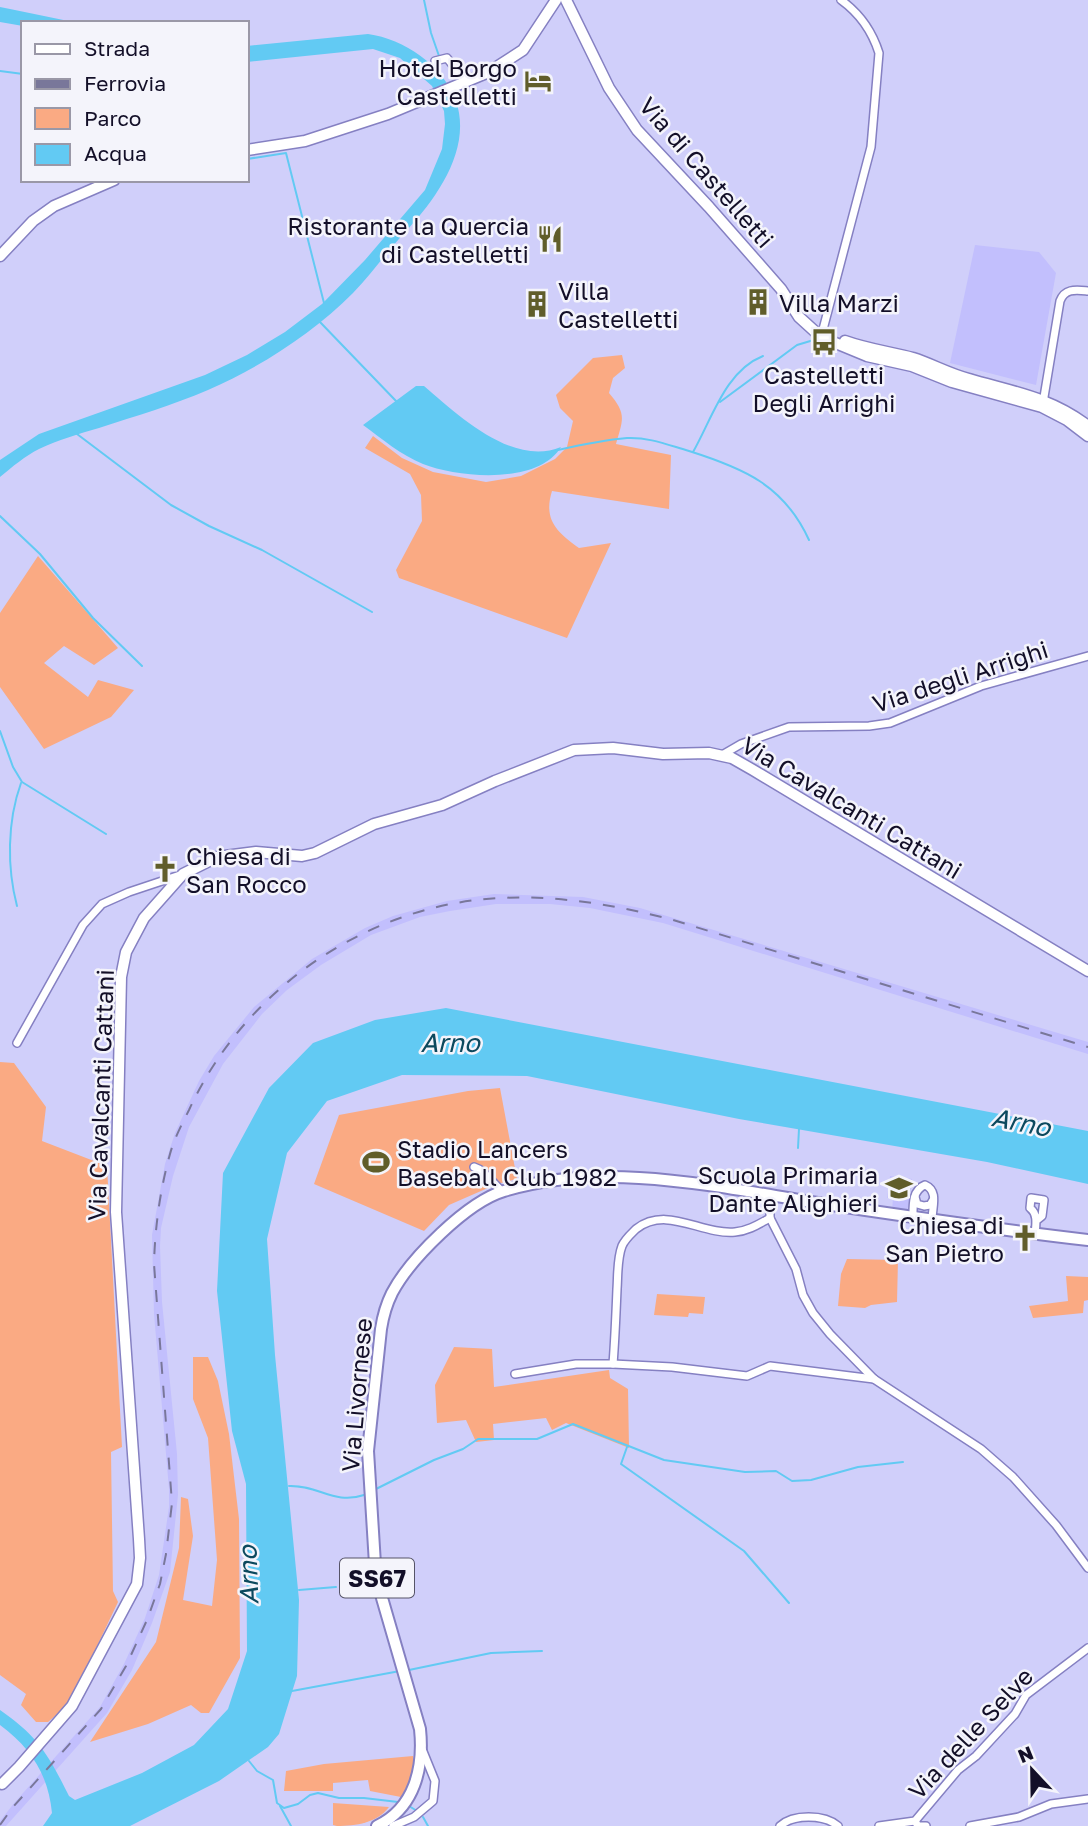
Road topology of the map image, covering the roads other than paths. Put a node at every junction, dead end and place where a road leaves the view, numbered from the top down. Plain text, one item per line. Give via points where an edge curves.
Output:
1 (556, 0) edge
2 (566, 0) edge
3 (841, 0) edge
4 (435, 61) dead end
5 (462, 83) junction
6 (248, 150) edge
7 (109, 182) edge
8 (0, 256) edge
9 (1088, 291) edge
10 (821, 335) junction
11 (1043, 403) junction
12 (1088, 426) edge
13 (1088, 436) edge
14 (1088, 656) edge
15 (722, 755) junction
16 (183, 874) junction
17 (1088, 971) edge
18 (17, 1043) dead end
19 (474, 1167) dead end
20 (490, 1181) junction
21 (503, 1192) junction
22 (771, 1195) junction
23 (915, 1196) junction
24 (934, 1196) junction
25 (488, 1198) junction
26 (913, 1217) junction
27 (770, 1218) junction
28 (932, 1220) junction
29 (1037, 1220) dead end
30 (1035, 1234) junction
31 (1088, 1240) edge
32 (613, 1364) junction
33 (515, 1374) dead end
34 (874, 1379) junction
35 (1088, 1568) edge
36 (1088, 1648) edge
37 (422, 1749) junction
38 (1, 1786) edge
39 (1088, 1798) edge
40 (915, 1821) junction
41 (377, 1826) edge
42 (393, 1826) edge
43 (780, 1826) edge
44 (838, 1826) edge
45 (879, 1826) edge
46 (926, 1826) edge
47 (970, 1826) edge

1 - 5 street via 523,50 499,67
2 - 10 street, Via di Castelletti via 603,77 637,130 761,265 809,327
3 - 10 street via 867,26 879,53 872,147
4 - 5 street via 447,58
5 - 6 street via 305,141
7 - 8 street via 54,206
9 - 11 street via 1070,290 1062,295
10 - 11 street, Via di Castelletti via 867,356
11 - 12 street, Via di Castelletti via 1068,411
11 - 13 street, Via di Castelletti
14 - 15 street, Via degli Arrighi via 981,686 890,723 789,727
15 - 16 street, Via Cavalcanti Cattani via 602,747 574,750 442,805 374,824 316,853 236,853
15 - 17 street, Via Cavalcanti Cattani
16 - 18 street via 102,904 83,925
16 - 38 street, Via Cavalcanti Cattani via 144,918 126,952 121,977 116,1212 139,1539 137,1584 72,1706
19 - 20 street via 484,1171
20 - 21 street
20 - 25 street
21 - 22 main road, Via Livornese via 550,1182 614,1178
21 - 25 main road, Via Livornese
22 - 26 main road, Via Livornese
22 - 27 street
23 - 24 street via 917,1204 924,1206 930,1205
23 - 24 street via 925,1185 932,1188
23 - 26 street
24 - 28 street
25 - 37 main road, Via Livornese / SS67 via 460,1217 397,1284 385,1309 379,1344 368,1451 375,1563
26 - 28 main road, Via Livornese
27 - 32 street via 735,1232 655,1220 630,1235 618,1264
27 - 34 street via 813,1313
28 - 30 main road, Via Livornese
29 - 30 street
30 - 31 main road, Via Livornese
32 - 33 street via 576,1364
32 - 34 street via 747,1376 770,1366
34 - 35 street via 981,1449 1005,1470
36 - 40 street, Via delle Selve via 1026,1695 1015,1714
37 - 41 main road, Via Livornese / SS67 via 408,1798
37 - 42 street via 435,1781 433,1801
39 - 47 street
40 - 45 street, Via delle Selve
40 - 46 street, Via delle Selve
43 - 44 street via 789,1819 821,1818

